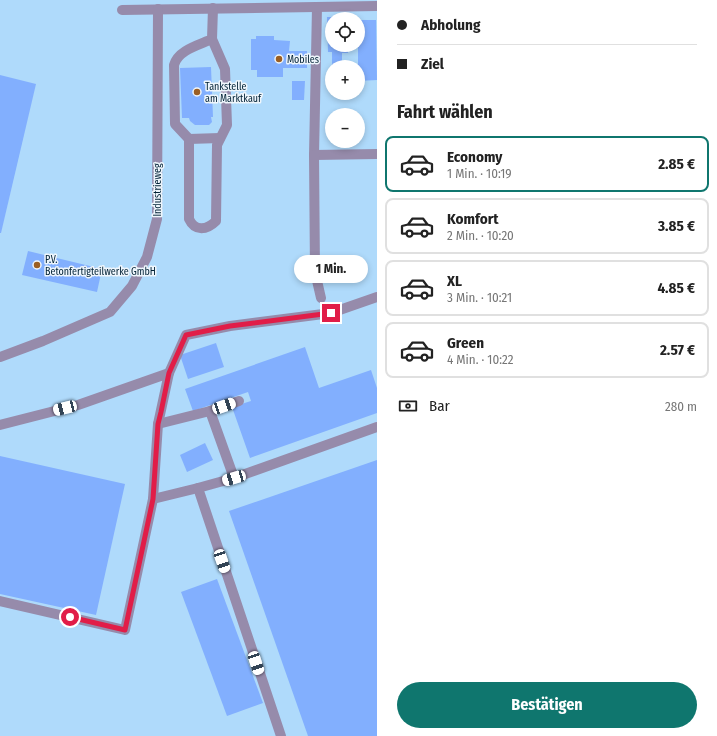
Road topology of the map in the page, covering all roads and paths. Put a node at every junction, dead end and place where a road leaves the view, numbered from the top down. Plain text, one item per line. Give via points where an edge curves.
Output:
1 (377, 6) edge
2 (317, 7) junction
3 (213, 8) junction
4 (158, 9) junction
5 (122, 10) dead end
6 (212, 39) junction
7 (220, 138) junction
8 (189, 139) junction
9 (377, 154) edge
10 (314, 155) junction
11 (377, 297) edge
12 (320, 298) dead end
13 (0, 357) edge
14 (169, 373) junction
15 (239, 401) dead end
16 (210, 412) junction
17 (158, 424) junction
18 (0, 425) edge
19 (377, 427) edge
20 (234, 478) junction
21 (198, 488) junction
22 (153, 499) junction
23 (0, 601) edge
24 (281, 736) edge

1 - 2 street
2 - 3 street
2 - 10 street
3 - 4 street
3 - 6 street
4 - 5 street
4 - 13 street, Industrieweg via 157,219 147,257 132,286 110,312
6 - 7 street via 225,69 227,125
6 - 8 street via 184,52 175,60 175,124
7 - 8 street
7 - 8 street via 217,145 216,221 206,228 195,228 189,219
9 - 10 street
10 - 12 street via 315,272
11 - 14 street via 331,313 230,326 186,335
14 - 17 street
14 - 18 street via 78,405
15 - 16 street
16 - 17 street
16 - 20 street
17 - 22 street
19 - 20 street
20 - 21 street
21 - 22 street
21 - 24 street
22 - 23 street via 125,630

